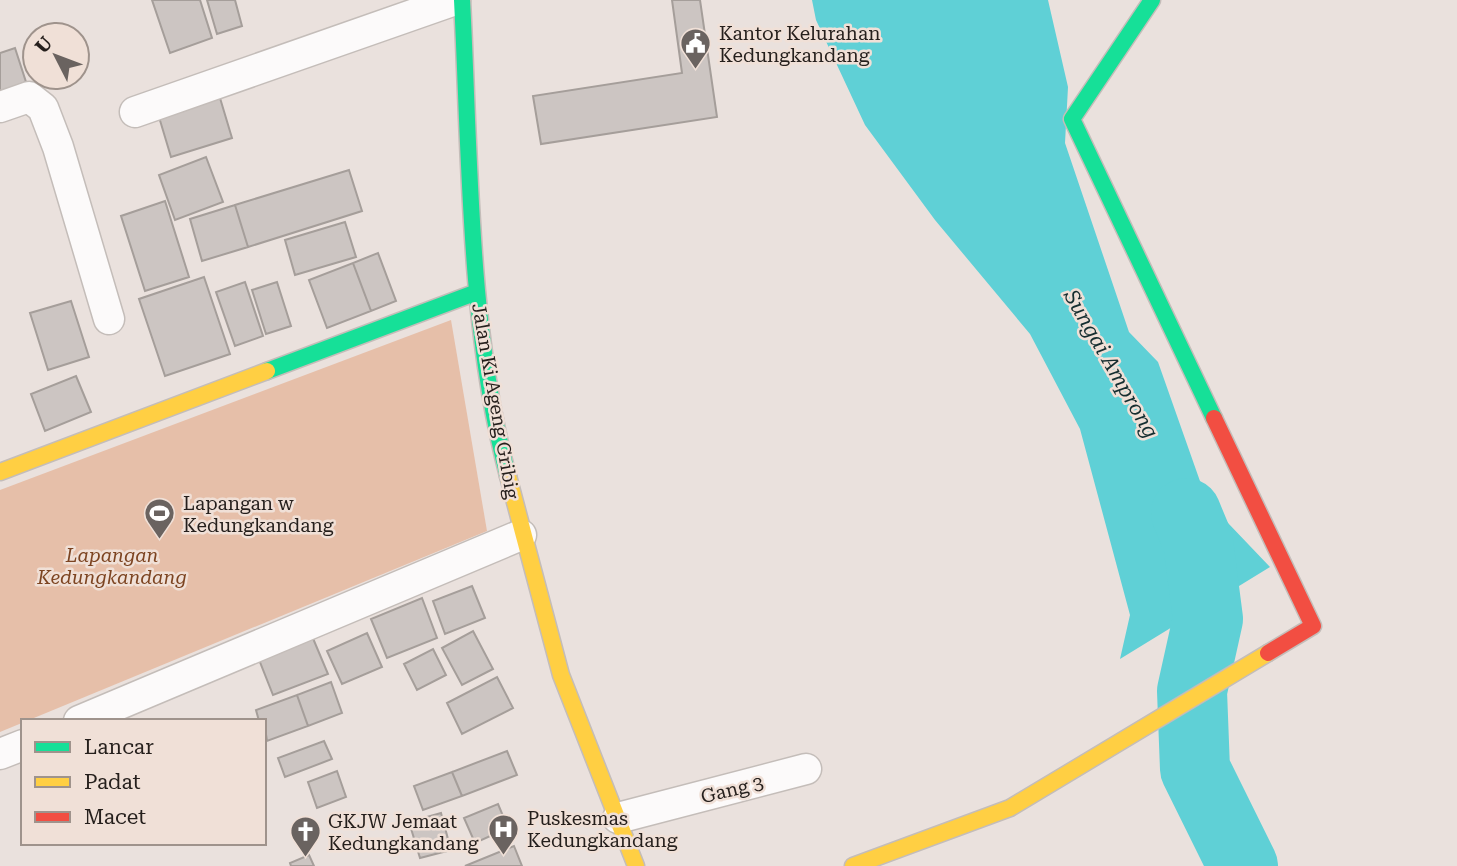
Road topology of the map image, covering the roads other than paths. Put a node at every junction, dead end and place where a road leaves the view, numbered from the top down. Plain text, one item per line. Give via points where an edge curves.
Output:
1 (455, 0) edge
2 (461, 0) edge
3 (1152, 0) edge
4 (0, 107) edge
5 (135, 112) dead end
6 (477, 292) junction
7 (109, 319) dead end
8 (0, 472) edge
9 (521, 535) junction
10 (84, 719) edge
11 (21, 746) edge
12 (0, 754) edge
13 (806, 769) dead end
14 (618, 818) junction
15 (636, 866) edge
16 (853, 866) edge

1 - 5 street
2 - 6 street, Jalan Ki Ageng Gribig
3 - 16 street via 1072,119 1314,625 1010,808
4 - 7 street via 29,97 43,108
6 - 8 street
6 - 9 street, Jalan Ki Ageng Gribig via 500,448
9 - 10 street
9 - 14 street, Jalan Ki Ageng Gribig via 561,675
11 - 12 street
13 - 14 street, Gang 3
14 - 15 street, Jalan Ki Ageng Gribig

